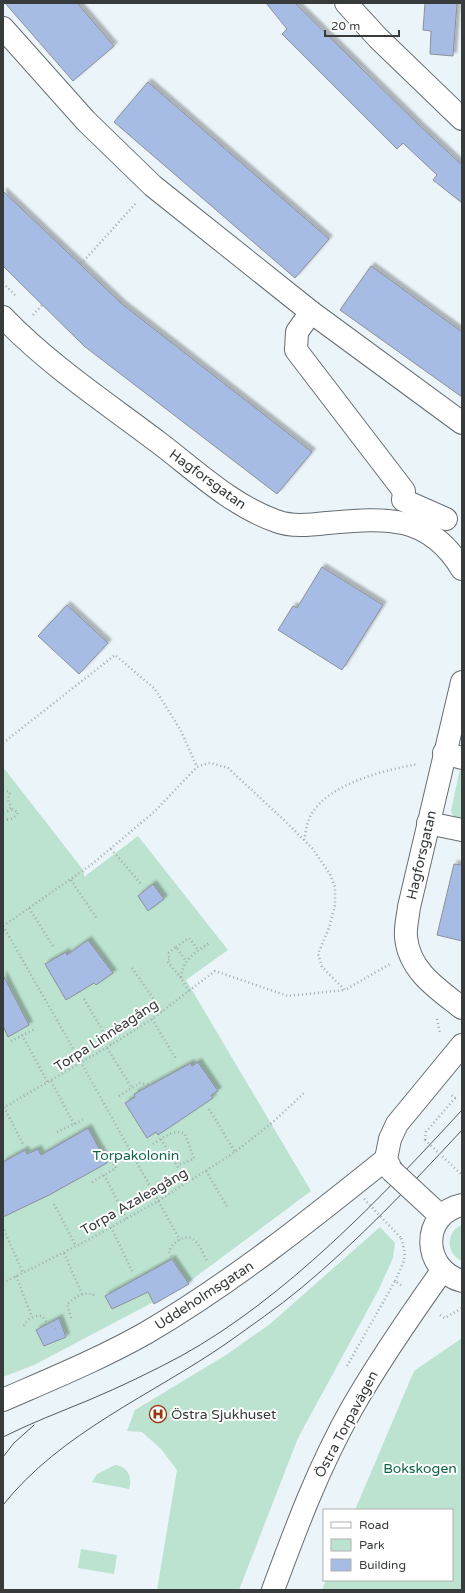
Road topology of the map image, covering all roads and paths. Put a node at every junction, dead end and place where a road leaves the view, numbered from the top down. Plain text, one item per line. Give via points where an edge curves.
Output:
1 (346, 3) edge
2 (3, 28) edge
3 (462, 119) edge
4 (153, 186) junction
5 (81, 264) dead end
6 (3, 283) edge
7 (19, 299) dead end
8 (29, 309) dead end
9 (311, 312) junction
10 (3, 317) edge
11 (39, 319) dead end
12 (462, 423) edge
13 (446, 519) dead end
14 (462, 569) edge
15 (462, 682) edge
16 (3, 743) edge
17 (449, 759) edge
18 (197, 767) junction
19 (3, 790) edge
20 (3, 800) edge
21 (8, 800) dead end
22 (11, 809) junction
23 (3, 812) edge
24 (3, 821) edge
25 (428, 823) junction
26 (462, 830) edge
27 (304, 840) junction
28 (111, 849) junction
29 (71, 880) junction
30 (142, 885) dead end
31 (29, 908) junction
32 (97, 919) dead end
33 (3, 926) edge
34 (209, 943) dead end
35 (53, 946) dead end
36 (176, 947) junction
37 (198, 950) junction
38 (410, 953) junction
39 (186, 962) junction
40 (132, 968) dead end
41 (181, 978) junction
42 (344, 990) junction
43 (189, 992) junction
44 (84, 999) dead end
45 (462, 1008) edge
46 (162, 1011) junction
47 (152, 1019) junction
48 (35, 1029) dead end
49 (22, 1035) junction
50 (11, 1041) dead end
51 (111, 1045) junction
52 (462, 1045) edge
53 (108, 1048) junction
54 (176, 1060) dead end
55 (82, 1064) junction
56 (50, 1082) junction
57 (152, 1085) dead end
58 (132, 1088) junction
59 (304, 1093) dead end
60 (120, 1096) dead end
61 (4, 1108) edge
62 (209, 1109) dead end
63 (83, 1120) dead end
64 (74, 1124) junction
65 (57, 1132) dead end
66 (161, 1139) junction
67 (425, 1140) dead end
68 (154, 1144) dead end
69 (102, 1145) dead end
70 (24, 1146) dead end
71 (235, 1152) junction
72 (178, 1165) junction
73 (389, 1165) junction
74 (206, 1171) junction
75 (104, 1175) junction
76 (462, 1175) edge
77 (92, 1182) dead end
78 (187, 1182) junction
79 (364, 1199) dead end
80 (158, 1201) junction
81 (54, 1204) dead end
82 (462, 1205) edge
83 (228, 1208) dead end
84 (438, 1213) junction
85 (127, 1219) junction
86 (111, 1227) junction
87 (4, 1230) edge
88 (180, 1240) junction
89 (76, 1246) junction
90 (64, 1253) junction
91 (207, 1261) dead end
92 (132, 1271) dead end
93 (442, 1271) junction
94 (23, 1273) junction
95 (181, 1274) dead end
96 (16, 1276) junction
97 (395, 1281) dead end
98 (462, 1281) edge
99 (3, 1283) edge
100 (82, 1294) junction
101 (95, 1296) dead end
102 (32, 1317) junction
103 (71, 1318) dead end
104 (24, 1326) dead end
105 (58, 1330) dead end
106 (3, 1400) edge
107 (273, 1590) edge

1 - 3 street via 378,38
2 - 4 street via 86,121
4 - 5 path
4 - 9 street
6 - 7 path
8 - 11 path
9 - 12 street
9 - 13 street via 297,332 296,350 404,491 402,500
10 - 14 street, Hagforsgatan via 58,367 253,512 292,525 374,519 411,525 441,542
15 - 17 street, Hagforsgatan
16 - 18 path via 116,655 155,689 181,731
17 - 25 street, Hagforsgatan
17 - 27 path via 402,767 350,784 320,803 311,814
18 - 27 path via 208,763 228,768
18 - 28 path via 154,812
19 - 22 path via 10,792 8,800
20 - 21 path
22 - 23 path
22 - 24 path via 18,812 17,814
25 - 26 street
25 - 38 street, Hagforsgatan via 409,906 405,937
27 - 42 path via 322,861 334,887 333,915 318,954 322,967
28 - 29 path
28 - 30 path
29 - 31 path
29 - 32 path
31 - 33 path
31 - 35 path
33 - 55 path
34 - 37 path
36 - 37 path via 190,938
36 - 39 path
36 - 41 path via 168,952 170,959 167,961
37 - 39 path via 189,956
38 - 42 path
38 - 45 street, Hagforsgatan via 428,981
39 - 41 path
40 - 46 path
41 - 43 path
42 - 43 path, Torpa Linnèagång via 288,996 215,972
43 - 46 path, Torpa Linnèagång
44 - 51 path
46 - 47 path, Torpa Linnèagång
47 - 51 path, Torpa Linnèagång
47 - 54 path
48 - 49 path
49 - 50 path
49 - 56 path
51 - 53 path, Torpa Linnèagång
52 - 73 street via 397,1124 390,1139
53 - 55 path, Torpa Linnèagång
53 - 58 path
55 - 56 path, Torpa Linnèagång
55 - 80 path
56 - 61 path, Torpa Linnèagång
56 - 64 path
57 - 58 path via 143,1082
58 - 60 path
59 - 71 path, Torpa Azaleagång
61 - 70 path
62 - 71 path
63 - 64 path
64 - 65 path
66 - 68 path
66 - 72 path
66 - 72 path via 178,1131 186,1134 194,1159
67 - 76 path, bridge
69 - 75 path via 116,1168
71 - 74 path, Torpa Azaleagång
72 - 78 path
73 - 84 street, bridge
73 - 106 street, Uddeholmsgatan via 248,1267 146,1333
74 - 78 path, Torpa Azaleagång
74 - 83 path
75 - 77 path
75 - 85 path
78 - 80 path, Torpa Azaleagång
79 - 97 path, bridge via 401,1238 406,1253
80 - 85 path, Torpa Azaleagång
80 - 88 path
81 - 89 path
82 - 84 street
84 - 93 street via 431,1244 434,1258
85 - 86 path, Torpa Azaleagång
86 - 89 path, Torpa Azaleagång
86 - 92 path
87 - 94 path
88 - 91 path via 185,1237 192,1238 198,1243
88 - 95 path via 169,1252
89 - 90 path, Torpa Azaleagång
90 - 94 path, Torpa Azaleagång
90 - 100 path
93 - 98 street
93 - 107 street, Östra Torpavägen via 385,1353 351,1410 312,1491
94 - 96 path, Torpa Azaleagång
96 - 99 path, Torpa Azaleagång
96 - 102 path
100 - 101 path
100 - 103 path via 67,1304
102 - 104 path
102 - 105 path via 42,1316 49,1325

